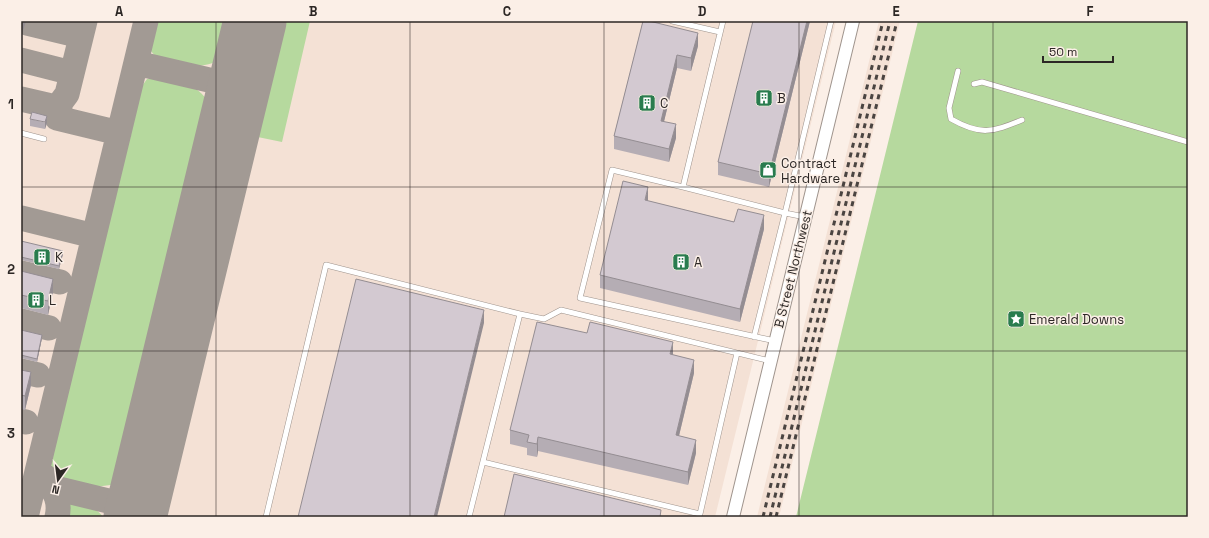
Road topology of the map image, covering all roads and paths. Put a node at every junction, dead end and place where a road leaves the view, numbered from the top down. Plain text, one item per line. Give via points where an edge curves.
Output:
1 (672, 21) edge
2 (722, 21) edge
3 (831, 21) edge
4 (853, 21) edge
5 (720, 32) junction
6 (958, 71) dead end
7 (974, 84) dead end
8 (1022, 120) dead end
9 (21, 134) edge
10 (44, 139) dead end
11 (1188, 142) edge
12 (683, 187) junction
13 (785, 213) junction
14 (806, 217) junction
15 (520, 314) junction
16 (754, 337) junction
17 (776, 341) junction
18 (737, 353) junction
19 (771, 361) junction
20 (483, 462) junction
21 (699, 515) edge
22 (266, 517) edge
23 (469, 517) edge
24 (733, 517) edge

1 - 5 lane
2 - 5 lane
3 - 13 lane
4 - 14 street, B Street Northwest
5 - 12 lane
6 - 8 lane via 949,108 951,119 985,132
7 - 11 lane via 982,82
9 - 10 lane
12 - 13 lane
12 - 16 lane via 612,170 580,298
13 - 14 lane
13 - 16 lane
14 - 17 street, B Street Northwest
15 - 18 lane via 544,319 561,310
15 - 20 lane
15 - 22 lane via 326,265
16 - 17 lane
17 - 19 street, B Street Northwest
18 - 19 lane
18 - 21 lane
19 - 24 street, B Street Northwest
20 - 21 lane
20 - 23 lane

